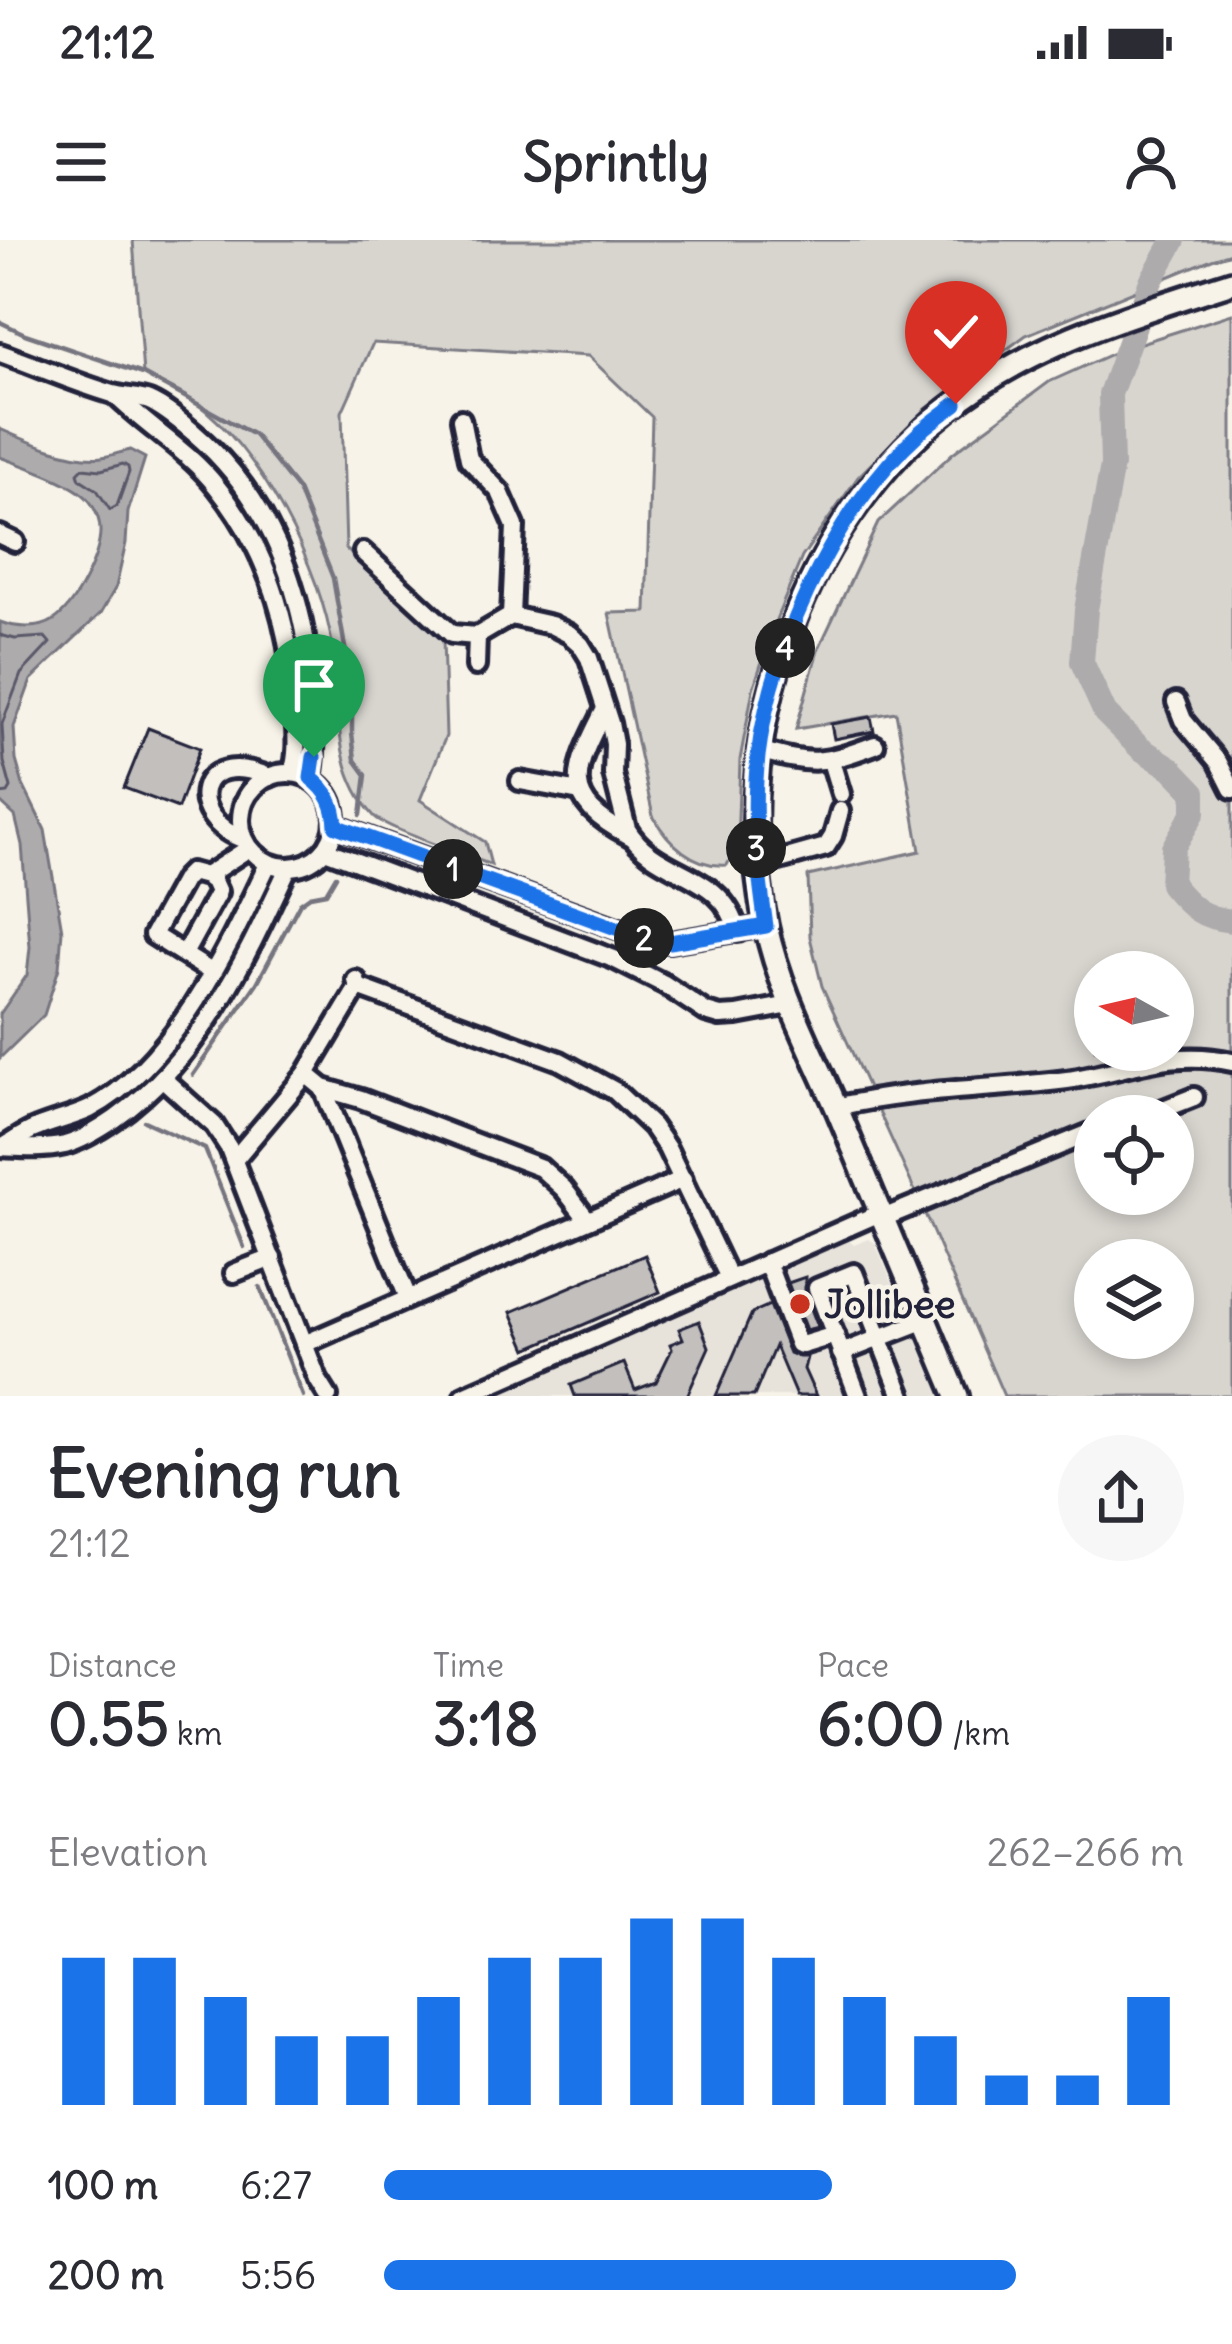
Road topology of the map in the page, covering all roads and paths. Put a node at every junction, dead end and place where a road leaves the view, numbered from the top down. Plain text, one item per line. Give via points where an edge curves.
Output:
1 (1232, 282) edge
2 (0, 353) edge
3 (461, 418) dead end
4 (363, 552) dead end
5 (511, 616) junction
6 (477, 636) junction
7 (476, 666) dead end
8 (1176, 703) dead end
9 (605, 709) junction
10 (875, 745) dead end
11 (758, 750) junction
12 (831, 761) junction
13 (579, 770) junction
14 (613, 774) junction
15 (270, 776) junction
16 (302, 776) junction
17 (520, 782) dead end
18 (1232, 789) edge
19 (580, 792) junction
20 (336, 826) junction
21 (631, 837) junction
22 (247, 844) junction
23 (326, 850) junction
24 (268, 864) junction
25 (758, 866) junction
26 (288, 868) junction
27 (206, 876) junction
28 (766, 926) junction
29 (739, 932) junction
30 (646, 939) junction
31 (184, 954) junction
32 (637, 969) junction
33 (214, 973) junction
34 (790, 1005) junction
35 (1232, 1062) edge
36 (306, 1074) junction
37 (162, 1078) junction
38 (323, 1088) junction
39 (836, 1107) junction
40 (1074, 1140) edge
41 (2, 1147) edge
42 (1074, 1150) edge
43 (234, 1160) junction
44 (682, 1179) junction
45 (587, 1219) junction
46 (883, 1220) junction
47 (272, 1258) junction
48 (767, 1262) junction
49 (234, 1273) dead end
50 (729, 1278) junction
51 (408, 1298) junction
52 (926, 1320) junction
53 (835, 1335) junction
54 (880, 1338) junction
55 (304, 1344) junction
56 (842, 1353) junction
57 (328, 1396) edge
58 (464, 1396) edge
59 (858, 1396) edge
60 (902, 1396) edge
61 (957, 1396) edge

1 - 11 main road via 1042,351 918,434 816,573 770,688
2 - 16 street via 149,401 234,474 277,544 308,644 314,757
3 - 5 street via 469,459 500,492 514,526
4 - 6 street via 442,628
5 - 6 street
5 - 9 street via 581,645
6 - 7 street
8 - 18 street
9 - 13 street
9 - 14 street
10 - 12 street
11 - 12 street
11 - 25 main road
12 - 25 street via 840,803 826,847
13 - 14 street
13 - 19 street
14 - 21 street
15 - 16 street
15 - 22 street via 244,803
15 - 22 street via 231,767 207,785 214,821
16 - 20 street via 330,798
17 - 19 street
19 - 21 street via 589,809
20 - 23 street
20 - 30 street
21 - 29 street via 712,888
22 - 24 street
22 - 27 street
23 - 26 street
23 - 32 street
24 - 26 street
24 - 33 street
25 - 28 main road
26 - 37 street via 228,991
27 - 31 street via 218,892
27 - 31 street via 184,879 153,935
28 - 29 street
28 - 34 main road
29 - 30 street
30 - 32 street
31 - 33 street
32 - 34 street via 720,1016
33 - 41 street via 120,1089
34 - 39 main road
35 - 39 street via 1171,1057 1068,1079
36 - 38 street
36 - 43 street
36 - 44 street via 357,982 596,1078 652,1126
37 - 41 street via 97,1132 69,1144
37 - 43 street via 223,1136
38 - 45 street via 541,1168
38 - 51 street
39 - 46 main road
40 - 46 street
42 - 46 street
43 - 47 street
44 - 45 street
44 - 50 street
45 - 51 street
46 - 48 street
46 - 52 main road
47 - 49 street
47 - 55 street
48 - 50 street
48 - 53 street via 798,1344
50 - 58 street
51 - 55 street
52 - 54 street
52 - 61 main road
53 - 54 street via 817,1288 854,1273
53 - 56 street
54 - 56 street
54 - 60 street
55 - 57 street
56 - 59 street

